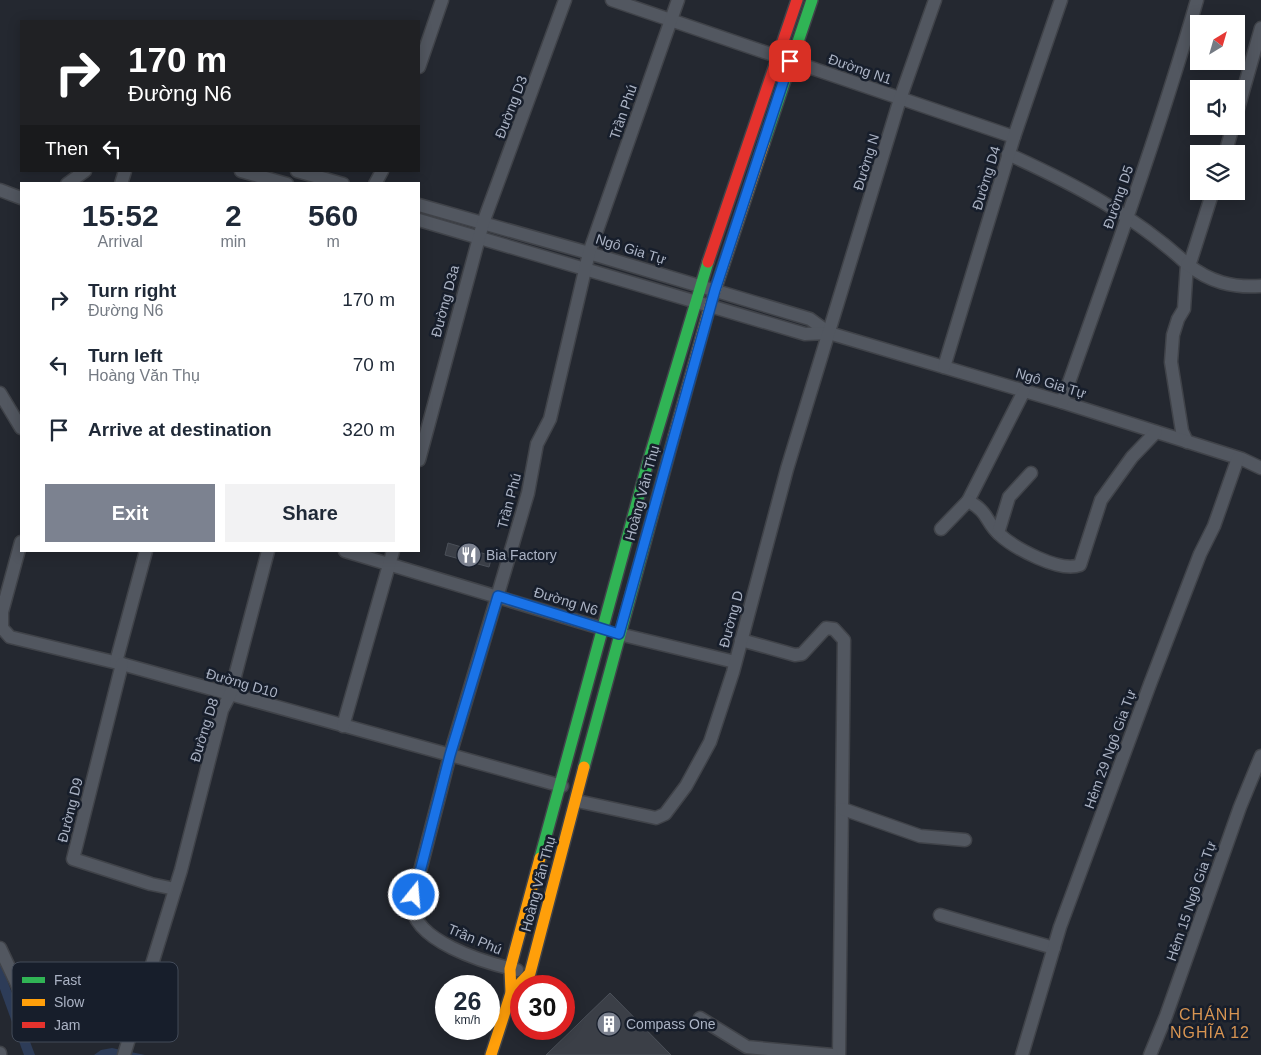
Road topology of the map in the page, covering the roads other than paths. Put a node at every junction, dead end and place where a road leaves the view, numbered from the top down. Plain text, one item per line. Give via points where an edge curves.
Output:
1 (442, 0) edge
2 (565, 0) edge
3 (612, 0) edge
4 (678, 0) edge
5 (797, 0) edge
6 (812, 0) edge
7 (935, 0) edge
8 (1061, 0) edge
9 (1197, 0) edge
10 (671, 20) junction
11 (1261, 28) edge
12 (776, 56) junction
13 (790, 61) junction
14 (420, 64) edge
15 (1245, 84) edge
16 (900, 99) junction
17 (1014, 137) junction
18 (749, 138) junction
19 (764, 142) junction
20 (1008, 154) junction
21 (84, 172) edge
22 (300, 172) edge
23 (248, 175) edge
24 (70, 182) edge
25 (278, 182) edge
26 (335, 182) edge
27 (0, 192) edge
28 (20, 198) edge
29 (728, 199) junction
30 (1210, 200) edge
31 (743, 204) junction
32 (420, 205) edge
33 (1127, 216) junction
34 (420, 220) edge
35 (483, 223) junction
36 (479, 237) junction
37 (589, 253) junction
38 (1187, 264) junction
39 (586, 268) junction
40 (700, 286) junction
41 (1261, 286) edge
42 (715, 290) junction
43 (696, 301) junction
44 (710, 306) junction
45 (830, 333) junction
46 (944, 367) junction
47 (670, 387) junction
48 (1024, 391) junction
49 (686, 392) junction
50 (0, 394) edge
51 (1062, 402) junction
52 (20, 426) edge
53 (1156, 432) junction
54 (1187, 442) junction
55 (420, 456) edge
56 (1238, 458) junction
57 (648, 462) junction
58 (665, 466) junction
59 (1261, 468) edge
60 (1032, 473) dead end
61 (968, 501) junction
62 (942, 529) dead end
63 (998, 533) junction
64 (628, 536) junction
65 (646, 539) junction
66 (20, 546) edge
67 (146, 552) edge
68 (268, 552) edge
69 (348, 552) edge
70 (393, 552) edge
71 (390, 564) junction
72 (498, 596) junction
73 (604, 629) junction
74 (619, 634) junction
75 (741, 640) junction
76 (735, 662) junction
77 (119, 663) junction
78 (230, 695) junction
79 (343, 726) junction
80 (578, 728) junction
81 (594, 731) junction
82 (450, 755) junction
83 (1261, 756) edge
84 (562, 786) junction
85 (577, 800) junction
86 (843, 809) junction
87 (551, 827) junction
88 (568, 832) junction
89 (965, 840) dead end
90 (175, 889) junction
91 (940, 915) dead end
92 (1054, 948) junction
93 (0, 950) edge
94 (152, 962) edge
95 (510, 968) junction
96 (530, 973) joint
97 (12, 975) edge
98 (510, 975) edge
99 (510, 996) edge
100 (700, 1018) dead end
101 (114, 1042) edge
102 (127, 1044) edge
103 (491, 1055) edge
104 (832, 1055) edge
105 (839, 1055) edge
106 (1022, 1055) edge
107 (1150, 1055) edge

1 - 14 street
2 - 35 street, Đường D3
3 - 10 street, Đường N1
4 - 10 street, Trần Phú
5 - 12 street, Hoàng Văn Thụ
6 - 13 street, Hoàng Văn Thụ
7 - 16 street, Đường N
8 - 17 street, Đường D4
9 - 33 street, Đường D5
10 - 12 street, Đường N1
10 - 37 street, Trần Phú
11 - 15 street
12 - 13 street, Đường N1
12 - 18 street, Hoàng Văn Thụ
13 - 16 street, Đường N1
13 - 19 street, Hoàng Văn Thụ
16 - 17 street, Đường N1
16 - 45 street, Đường N
17 - 20 street, Đường D4
18 - 19 street
18 - 29 street, Hoàng Văn Thụ
19 - 31 street, Hoàng Văn Thụ
20 - 33 street via 1070,182
20 - 46 street, Đường D4
21 - 24 street
22 - 26 street
23 - 25 street
27 - 28 street
29 - 31 street
29 - 40 street, Hoàng Văn Thụ
30 - 38 street
31 - 42 street, Hoàng Văn Thụ
32 - 35 street, Ngô Gia Tự
33 - 38 street via 1150,231
33 - 51 street, Đường D5
34 - 36 street, Ngô Gia Tự
35 - 36 street, Đường D3
35 - 37 street, Ngô Gia Tự
36 - 39 street, Ngô Gia Tự
36 - 55 street, Đường D3a
37 - 39 street, Trần Phú
37 - 40 street, Ngô Gia Tự
38 - 41 street via 1202,276 1227,286
38 - 54 street via 1184,309 1173,335 1171,362 1182,431
39 - 43 street, Ngô Gia Tự
39 - 72 street, Trần Phú via 550,420 537,444 528,492
40 - 42 street, Ngô Gia Tự
40 - 43 street, Hoàng Văn Thụ
42 - 44 street, Hoàng Văn Thụ
42 - 45 street, Ngô Gia Tự via 810,319
43 - 44 street, Ngô Gia Tự
43 - 47 street, Hoàng Văn Thụ
44 - 45 street, Ngô Gia Tự via 805,334
44 - 49 street, Hoàng Văn Thụ
45 - 46 street, Ngô Gia Tự
45 - 75 street, Đường D via 787,469
46 - 48 street, Ngô Gia Tự
47 - 49 street
47 - 57 street, Hoàng Văn Thụ
48 - 51 street, Ngô Gia Tự
48 - 61 street
49 - 58 street, Hoàng Văn Thụ
50 - 52 street
51 - 53 street, Ngô Gia Tự
53 - 54 street, Ngô Gia Tự
53 - 63 street via 1132,457 1101,500 1080,565 1073,568 1062,566 1019,549
54 - 56 street, Ngô Gia Tự
56 - 59 street, Ngô Gia Tự
56 - 92 street, Hẻm 29 Ngô Gia Tự via 1150,684
57 - 58 street
57 - 64 street, Hoàng Văn Thụ
58 - 65 street, Hoàng Văn Thụ
60 - 63 street via 1009,497
61 - 62 street
61 - 63 street via 981,508
64 - 65 street
64 - 73 street, Hoàng Văn Thụ
65 - 74 street, Hoàng Văn Thụ
66 - 77 street, Đường D10 via 2,612 2,628 10,637
67 - 77 street, Đường D9
68 - 78 street, Đường D8
69 - 71 street, Đường N6
70 - 71 street
71 - 72 street, Đường N6
71 - 79 street
72 - 73 street, Đường N6
72 - 82 street, Trần Phú
73 - 74 street
73 - 80 street, Hoàng Văn Thụ
74 - 76 street
74 - 81 street, Hoàng Văn Thụ
75 - 76 street, Đường D
75 - 86 street via 795,655 802,654 826,628 834,629 844,640
76 - 85 street, Đường D via 710,742 686,786 665,814 656,818
77 - 78 street, Đường D10
77 - 90 street, Đường D9 via 72,859
78 - 79 street, Đường D10
78 - 90 street, Đường D8 via 222,710
79 - 82 street, Đường D10
80 - 81 street
80 - 84 street, Hoàng Văn Thụ
81 - 85 street, Hoàng Văn Thụ
82 - 84 street, Đường D10
82 - 95 street, Trần Phú via 414,895 413,913 421,926 441,942
83 - 107 street, Hẻm 15 Ngô Gia Tự
84 - 87 street, Hoàng Văn Thụ
85 - 88 street, Hoàng Văn Thụ
86 - 89 street via 920,836
86 - 105 street
87 - 88 street
87 - 95 street, Hoàng Văn Thụ
88 - 96 street, Hoàng Văn Thụ
90 - 94 street, Đường D8
91 - 92 street
92 - 106 street, Hẻm 29 Ngô Gia Tự
93 - 97 street
95 - 96 street, Trần Phú
95 - 98 street, Hoàng Văn Thụ
99 - 103 street, Hoàng Văn Thụ
100 - 104 street via 747,1047
101 - 102 street

